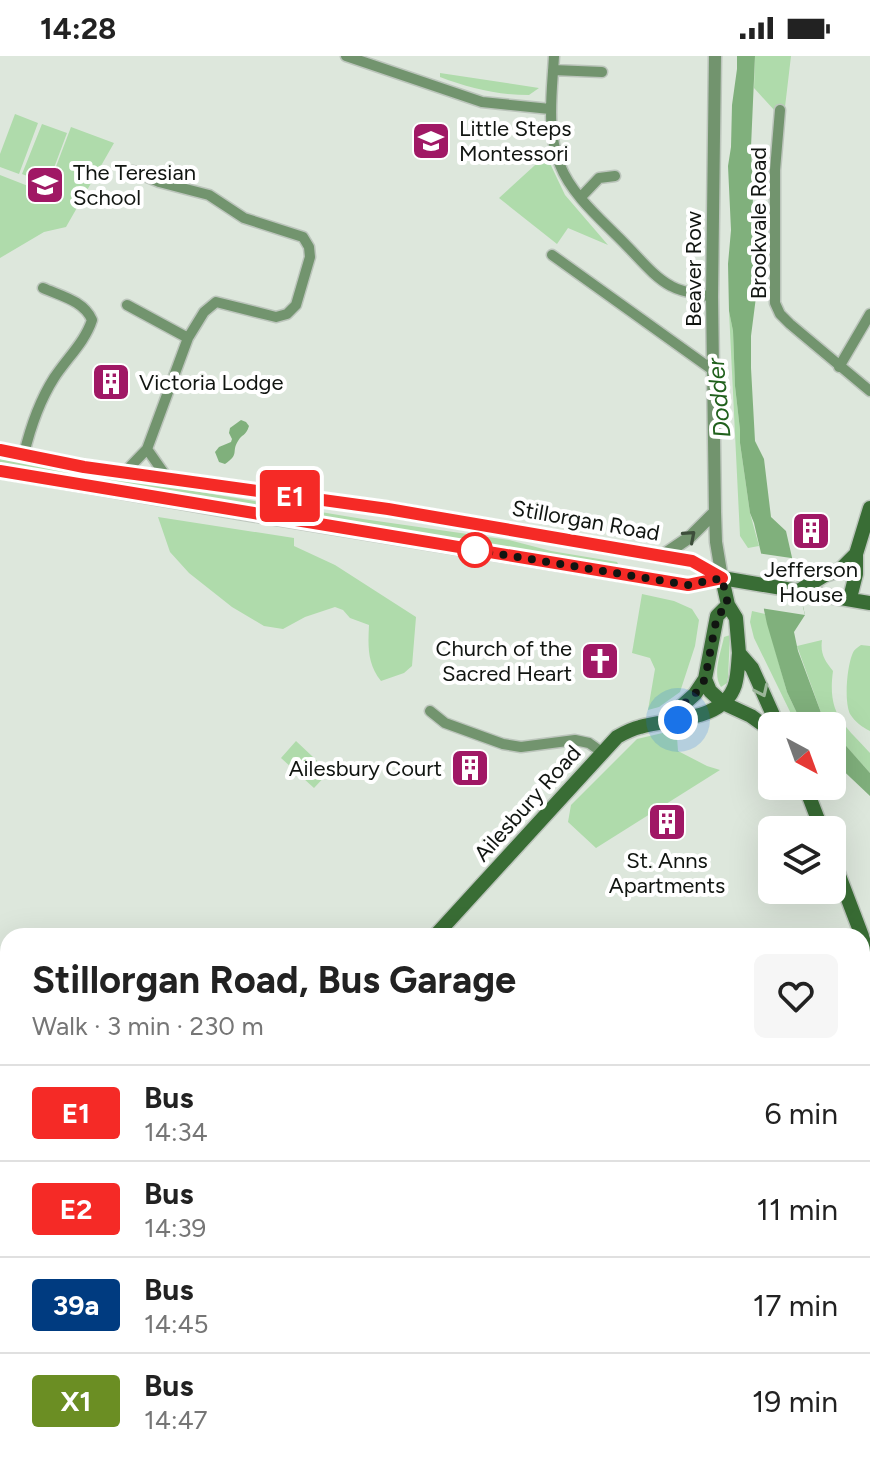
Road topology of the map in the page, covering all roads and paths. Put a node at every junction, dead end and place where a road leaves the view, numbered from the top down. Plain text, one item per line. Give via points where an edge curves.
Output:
1 (346, 56) edge
2 (554, 56) edge
3 (715, 56) edge
4 (553, 70) junction
5 (602, 72) dead end
6 (550, 109) junction
7 (780, 110) dead end
8 (133, 171) dead end
9 (615, 176) dead end
10 (581, 197) junction
11 (552, 255) dead end
12 (43, 288) dead end
13 (712, 297) junction
14 (127, 305) dead end
15 (870, 314) edge
16 (188, 338) junction
17 (839, 367) junction
18 (714, 371) junction
19 (870, 391) edge
20 (147, 449) junction
21 (0, 450) edge
22 (24, 454) junction
23 (0, 471) edge
24 (124, 473) junction
25 (168, 479) junction
26 (870, 508) edge
27 (715, 512) junction
28 (623, 550) junction
29 (856, 554) junction
30 (662, 556) junction
31 (624, 574) junction
32 (722, 578) junction
33 (799, 590) junction
34 (850, 598) junction
35 (870, 603) edge
36 (728, 605) junction
37 (739, 653) junction
38 (705, 679) junction
39 (723, 703) junction
40 (430, 711) dead end
41 (772, 712) edge
42 (665, 721) junction
43 (758, 721) edge
44 (603, 753) junction
45 (846, 894) edge
46 (442, 928) edge
47 (859, 928) edge

1 - 6 street via 482,102
2 - 4 street
3 - 13 street, Beaver Row
4 - 5 street
4 - 6 street
6 - 10 street via 560,166
7 - 17 street, Brookvale Road via 775,303 780,314
8 - 16 street via 209,195 244,218 303,237 309,247 296,305 287,314 276,317 216,302
9 - 10 street via 599,178
10 - 13 street via 672,287
11 - 18 street
12 - 22 street via 81,305 92,320 52,381
13 - 18 street, Beaver Row
14 - 16 street
15 - 17 street
16 - 20 street
17 - 19 street, Brookvale Road
18 - 27 street, Beaver Row
20 - 24 street
20 - 25 street
21 - 22 main road, Stillorgan Road
22 - 24 main road, Stillorgan Road
23 - 31 main road
24 - 25 main road, Stillorgan Road
25 - 28 main road, Stillorgan Road via 388,509
26 - 29 main road
30 -> 27 street
27 - 32 street, Beaver Row
28 - 30 main road, Stillorgan Road
28 - 31 main road
29 - 33 main road via 840,570
29 - 34 main road
30 - 32 main road, Stillorgan Road via 692,561
31 - 32 main road via 688,585
32 - 33 main road
32 - 36 main road
33 - 34 main road
34 - 35 main road
36 - 37 main road via 736,618
36 - 38 main road via 717,616
37 - 39 main road via 736,683
37 -> 41 main road via 752,668
38 - 39 main road
38 - 42 main road, Ailesbury Road
39 - 42 main road, Ailesbury Road
39 - 43 main road
40 - 44 street via 445,723 503,744 575,740
42 - 44 main road, Ailesbury Road via 630,730
44 - 46 main road, Ailesbury Road
45 - 47 main road

